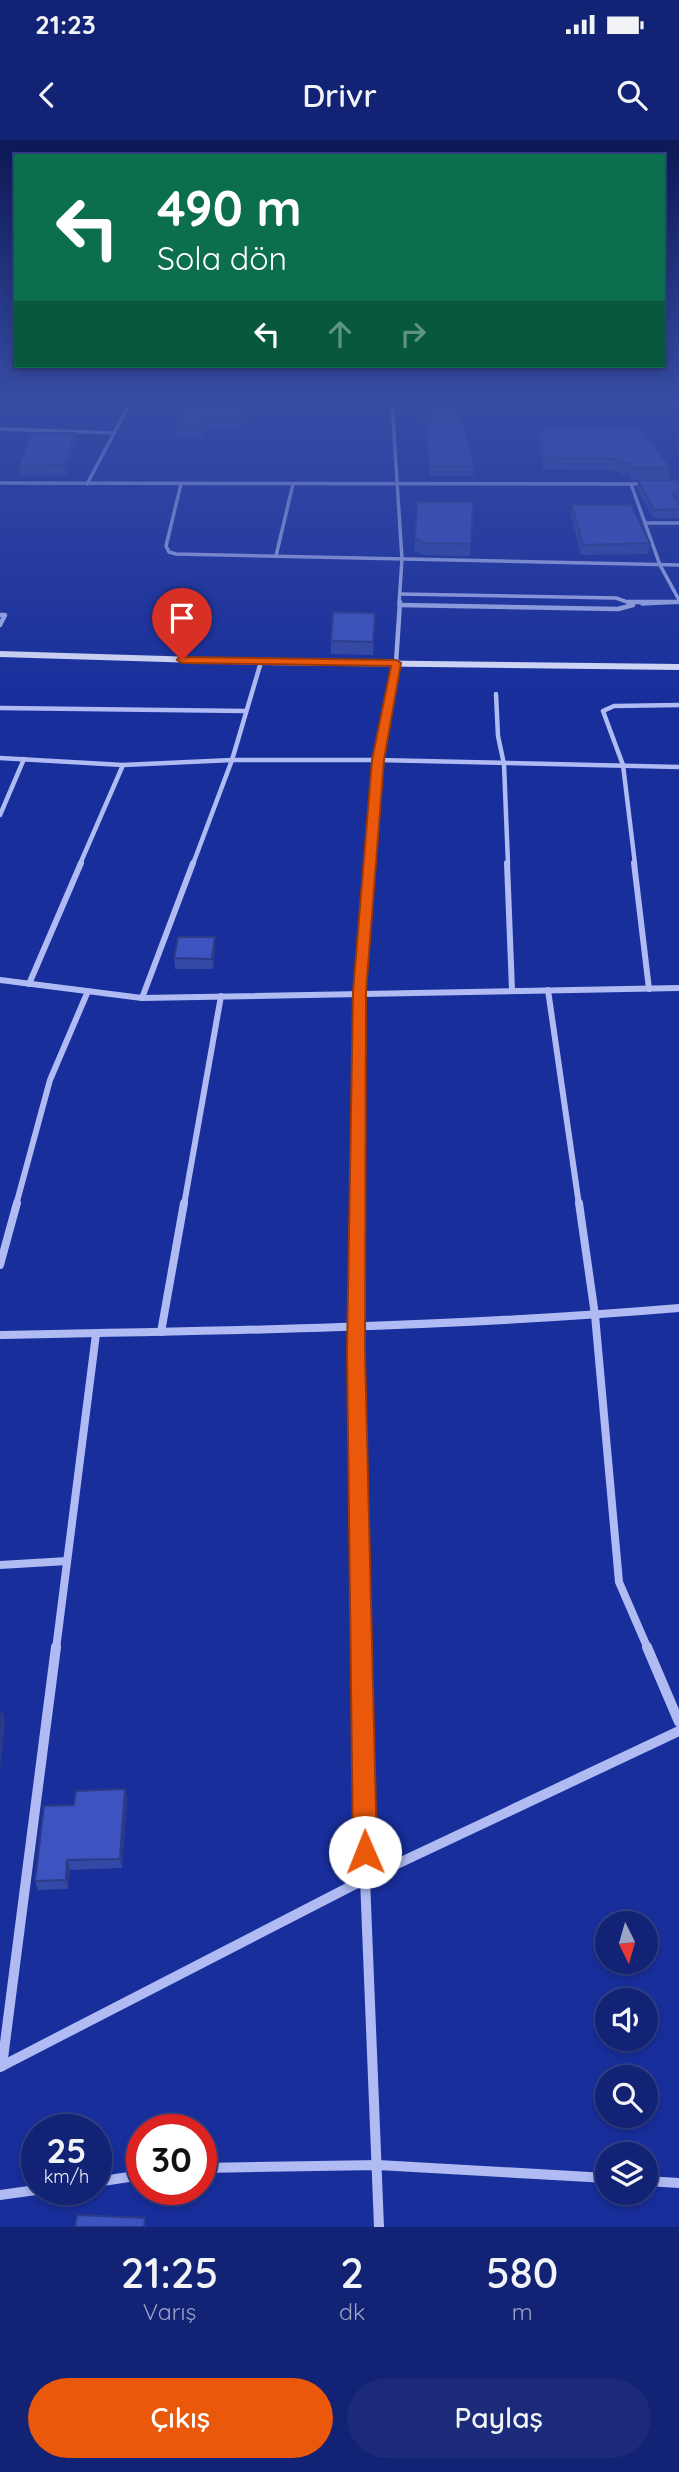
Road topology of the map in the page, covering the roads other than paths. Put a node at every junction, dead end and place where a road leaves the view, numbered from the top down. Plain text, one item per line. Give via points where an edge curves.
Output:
1 (177, 500) edge
2 (289, 500) edge
3 (397, 500) edge
4 (637, 500) edge
5 (645, 523) junction
6 (679, 523) edge
7 (276, 556) junction
8 (402, 559) junction
9 (660, 565) junction
10 (679, 565) edge
11 (400, 594) junction
12 (679, 601) edge
13 (634, 604) junction
14 (400, 605) junction
15 (0, 615) edge
16 (0, 625) edge
17 (0, 654) edge
18 (261, 662) junction
19 (396, 663) junction
20 (679, 667) edge
21 (496, 694) dead end
22 (679, 705) edge
23 (0, 708) edge
24 (246, 711) junction
25 (0, 758) edge
26 (24, 759) junction
27 (232, 760) junction
28 (378, 760) junction
29 (503, 764) junction
30 (123, 765) junction
31 (623, 765) junction
32 (679, 767) edge
33 (0, 815) edge
34 (1, 983) edge
35 (29, 984) junction
36 (679, 988) edge
37 (649, 989) junction
38 (512, 990) junction
39 (548, 990) junction
40 (88, 991) junction
41 (359, 992) junction
42 (221, 996) junction
43 (142, 998) junction
44 (0, 1265) edge
45 (679, 1308) edge
46 (595, 1315) junction
47 (356, 1324) junction
48 (162, 1332) junction
49 (96, 1334) junction
50 (0, 1335) edge
51 (67, 1561) junction
52 (0, 1564) edge
53 (679, 1723) edge
54 (679, 1731) edge
55 (365, 1879) junction
56 (1, 2067) edge
57 (378, 2165) junction
58 (217, 2168) edge
59 (595, 2177) edge
60 (658, 2182) edge
61 (679, 2183) edge
62 (21, 2192) edge
63 (0, 2195) edge
64 (379, 2227) edge

1 - 7 street via 166,546 169,552
2 - 7 street
3 - 8 street
4 - 5 street
5 - 6 street
5 - 9 street
7 - 8 street
8 - 9 street
8 - 11 street
9 - 10 street
9 - 12 street
11 - 13 street via 616,598
11 - 14 street
12 - 13 street
13 - 14 street via 618,609
14 - 19 street
15 - 16 street via 5,615
17 - 18 street
18 - 19 street
18 - 24 street
19 - 20 street
19 - 28 street
21 - 29 street
22 - 31 street via 614,706 603,712
23 - 24 street
24 - 27 street
25 - 26 street
26 - 30 street
26 - 33 street
27 - 28 street
27 - 30 street
27 - 43 street
28 - 29 street
28 - 41 street
29 - 31 street
29 - 38 street
30 - 35 street
31 - 32 street
31 - 37 street
34 - 35 street
35 - 40 street
36 - 37 street
37 - 39 street
38 - 39 street
38 - 41 street
39 - 46 street
40 - 43 street
40 - 44 street via 50,1080
41 - 42 street
41 - 47 street
42 - 43 street
42 - 48 street
45 - 46 street
46 - 47 street
46 - 53 street via 619,1582
47 - 48 street
47 - 55 street
48 - 49 street
49 - 50 street
49 - 51 street
51 - 52 street
51 - 56 street
54 - 55 street
55 - 56 street
55 - 57 street
57 - 58 street
57 - 59 street
57 - 64 street
60 - 61 street
62 - 63 street

